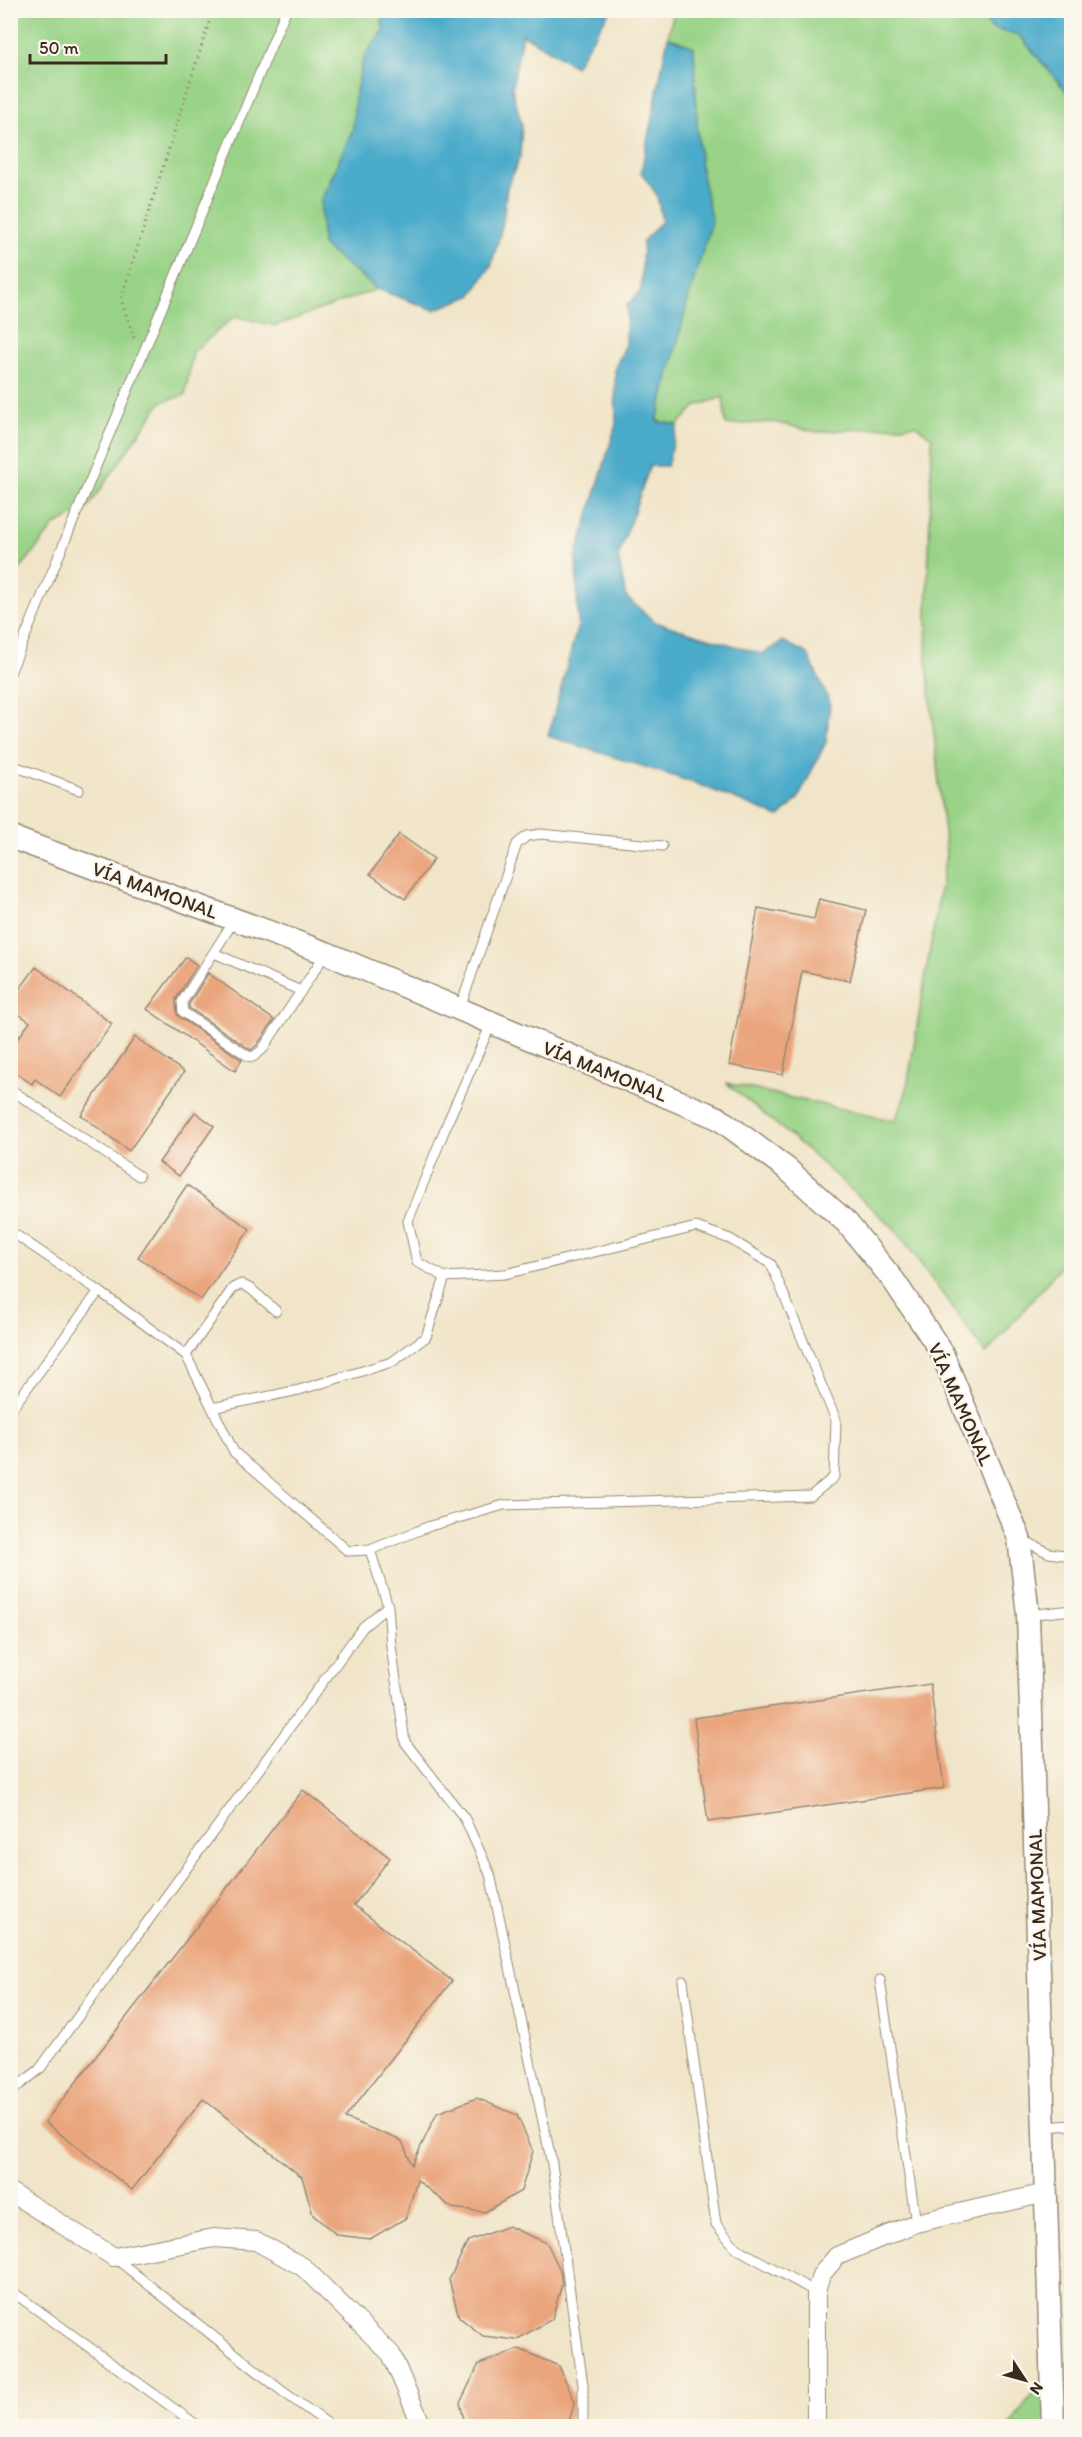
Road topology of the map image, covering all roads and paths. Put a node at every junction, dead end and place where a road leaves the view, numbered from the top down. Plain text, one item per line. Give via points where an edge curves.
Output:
1 (213, 10) edge
2 (286, 10) edge
3 (141, 359) junction
4 (10, 674) edge
5 (10, 762) edge
6 (79, 790) dead end
7 (10, 837) edge
8 (662, 846) dead end
9 (235, 919) junction
10 (214, 953) junction
11 (326, 953) junction
12 (301, 991) junction
13 (459, 1010) junction
14 (491, 1024) junction
15 (10, 1089) edge
16 (139, 1176) dead end
17 (10, 1231) edge
18 (445, 1277) junction
19 (99, 1291) junction
20 (276, 1311) dead end
21 (186, 1355) junction
22 (212, 1408) junction
23 (10, 1411) edge
24 (1019, 1538) junction
25 (370, 1550) junction
26 (1071, 1556) edge
27 (388, 1606) junction
28 (1071, 1610) edge
29 (1028, 1615) junction
30 (880, 1980) dead end
31 (683, 1981) dead end
32 (10, 2092) edge
33 (1071, 2125) edge
34 (1044, 2127) junction
35 (10, 2192) edge
36 (1046, 2193) junction
37 (916, 2223) junction
38 (114, 2257) junction
39 (10, 2290) edge
40 (816, 2292) junction
41 (198, 2427) edge
42 (331, 2427) edge
43 (422, 2427) edge
44 (584, 2427) edge
45 (816, 2427) edge
46 (1053, 2427) edge

1 - 3 path via 122,299
2 - 3 lane
3 - 4 lane
5 - 6 lane
7 - 9 street, VÍA MAMONAL
8 - 13 lane via 541,834 527,836 517,844
9 - 10 lane
9 - 11 street, VÍA MAMONAL
10 - 12 lane
10 - 12 lane via 182,1002 183,1012 248,1056 254,1057 262,1050
11 - 12 lane
11 - 13 street, VÍA MAMONAL
13 - 14 street, VÍA MAMONAL
14 - 18 lane via 408,1221 417,1262
14 - 24 street, VÍA MAMONAL via 718,1118 786,1168 847,1223 894,1281 941,1351
15 - 16 lane
17 - 19 lane
18 - 22 lane via 426,1337 392,1362 300,1390
18 - 25 lane via 505,1274 696,1227 730,1239 771,1264 836,1420 834,1477 811,1496 504,1505 430,1526
19 - 21 lane
19 - 23 lane
20 - 21 lane via 241,1284 233,1288
21 - 22 lane
22 - 25 lane via 234,1452 348,1551
24 - 26 lane via 1049,1553
24 - 29 street, VÍA MAMONAL
25 - 27 lane
27 - 32 lane via 363,1628 39,2070
27 - 44 lane via 405,1742 465,1819 490,1874 552,2164 583,2385
28 - 29 lane
29 - 34 street, VÍA MAMONAL
30 - 37 lane
31 - 40 lane via 716,2224 736,2248
33 - 34 lane
34 - 36 street, VÍA MAMONAL
35 - 38 street
36 - 37 street
36 - 46 street, VÍA MAMONAL
37 - 40 street via 837,2256 821,2275
38 - 42 lane
38 - 43 street via 214,2238 256,2241 303,2267 391,2354
39 - 41 lane
40 - 45 street

